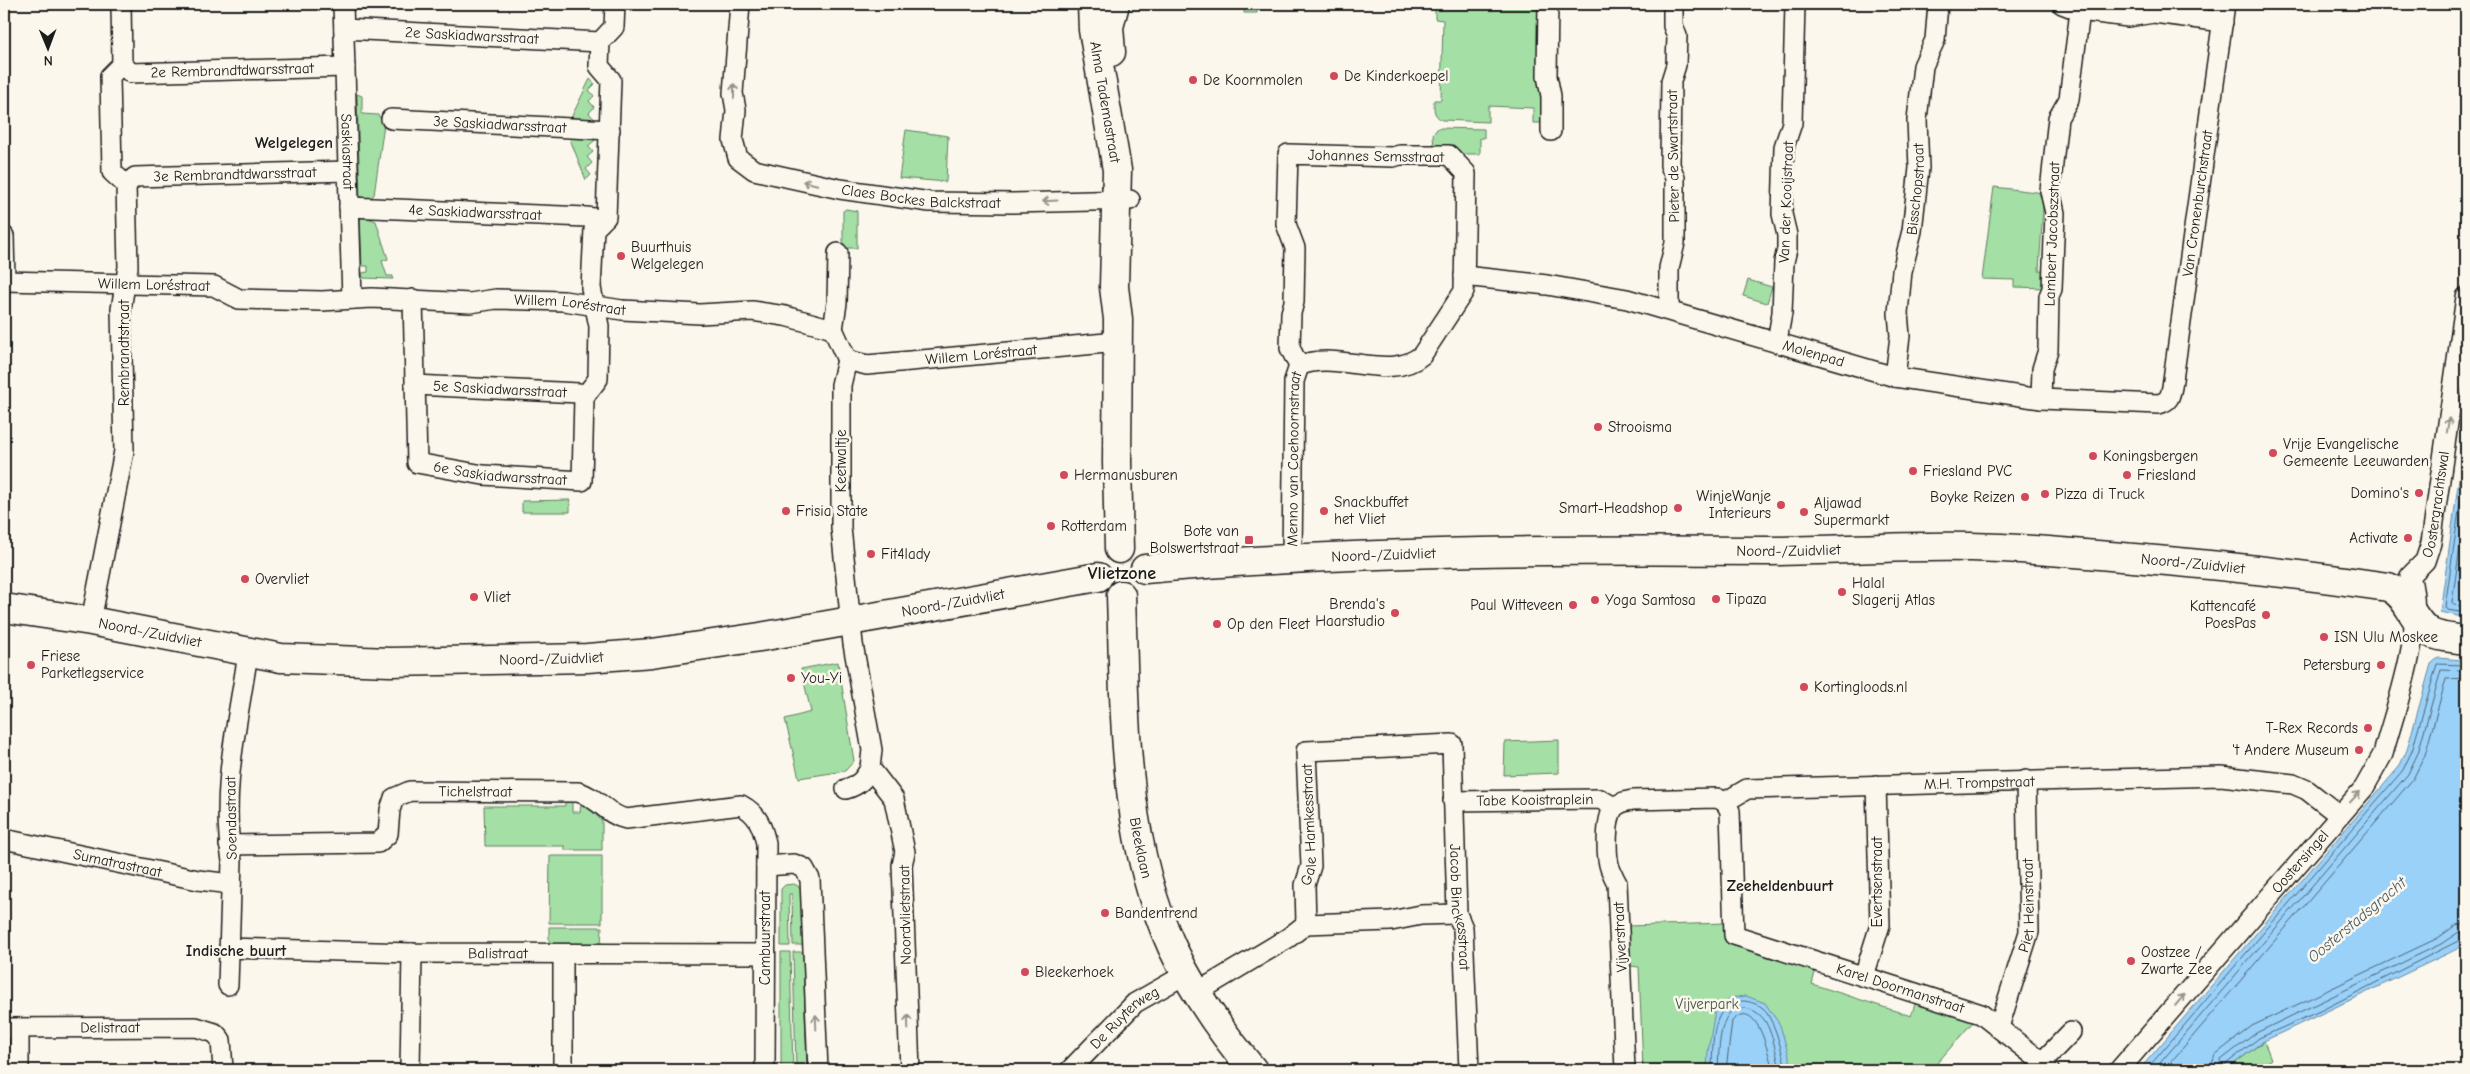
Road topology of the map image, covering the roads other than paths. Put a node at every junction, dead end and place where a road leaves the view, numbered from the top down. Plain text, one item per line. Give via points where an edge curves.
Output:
1 (121, 4) edge
2 (343, 4) edge
3 (615, 4) edge
4 (740, 4) edge
5 (1092, 4) edge
6 (1114, 4) edge
7 (1548, 4) edge
8 (1673, 4) edge
9 (1795, 4) edge
10 (1938, 4) edge
11 (2062, 4) edge
12 (2080, 11) junction
13 (2224, 13) edge
14 (344, 29) junction
15 (600, 42) junction
16 (122, 64) junction
17 (345, 67) junction
18 (391, 119) dead end
19 (610, 130) junction
20 (1551, 131) dead end
21 (1288, 154) joint
22 (348, 171) junction
23 (126, 185) junction
24 (1123, 200) junction
25 (348, 207) junction
26 (600, 223) junction
27 (4, 236) edge
28 (838, 253) dead end
29 (1464, 276) junction
30 (4, 280) edge
31 (126, 283) junction
32 (2466, 297) edge
33 (352, 299) junction
34 (413, 300) junction
35 (594, 304) junction
36 (1669, 310) junction
37 (833, 329) junction
38 (1118, 330) junction
39 (1776, 341) junction
40 (847, 360) junction
41 (1299, 366) junction
42 (1895, 377) junction
43 (415, 385) junction
44 (584, 397) junction
45 (2041, 399) junction
46 (2166, 402) joint
47 (1119, 549) junction
48 (1292, 559) junction
49 (1145, 570) junction
50 (1098, 577) junction
51 (1120, 595) junction
52 (4, 608) edge
53 (2416, 618) junction
54 (91, 621) junction
55 (850, 622) junction
56 (2465, 639) edge
57 (248, 653) junction
58 (1452, 744) joint
59 (870, 768) junction
60 (2026, 780) junction
61 (1876, 785) junction
62 (846, 789) dead end
63 (1454, 801) junction
64 (1725, 802) junction
65 (1614, 807) junction
66 (750, 810) joint
67 (2339, 815) junction
68 (4, 839) edge
69 (229, 845) junction
70 (766, 866) junction
71 (231, 884) junction
72 (1457, 914) junction
73 (1306, 924) junction
74 (229, 948) junction
75 (412, 953) junction
76 (563, 954) junction
77 (765, 954) junction
78 (1864, 976) junction
79 (1191, 983) junction
80 (228, 985) dead end
81 (1999, 1027) junction
82 (11, 1028) edge
83 (2071, 1032) dead end
84 (2046, 1066) edge
85 (19, 1070) edge
86 (222, 1070) edge
87 (410, 1070) edge
88 (563, 1070) edge
89 (765, 1070) edge
90 (818, 1070) edge
91 (910, 1070) edge
92 (1070, 1070) edge
93 (1253, 1070) edge
94 (1469, 1070) edge
95 (1626, 1070) edge
96 (2119, 1070) edge

1 - 16 street
2 - 14 street, Saskiastraat
3 - 15 street via 614,27
24 -> 4 street, Claes Bockes Balckstraat via 930,202 840,189 754,170 738,158 734,140 736,110 733,93
5 - 24 main road, Alma Tademastraat via 1093,30
6 - 24 main road, Alma Tademastraat via 1109,27 1111,64 1128,167
7 - 20 street via 1547,76 1552,96
8 - 36 street, Pieter de Swartstraat via 1676,65 1671,81 1670,164 1675,178 1675,243 1670,268
9 - 39 street, Van der Kooijstraat via 1792,123 1784,146 1782,214 1787,249 1782,313
10 - 42 street, Bisschopstraat via 1935,40 1923,66 1917,120 1919,168 1898,313 1900,336
11 - 12 street
12 - 13 street via 2128,17 2154,13
12 - 45 street, Lambert Jacobszstraat via 2069,99 2058,118 2050,191 2055,213 2052,289
13 - 46 street, Van Cronenburchstraat via 2172,387
14 - 15 street, 2e Saskiadwarsstraat
14 - 17 street, Saskiastraat
15 - 19 street via 599,66 611,80
16 - 17 street, 2e Rembrandtdwarsstraat via 131,73
16 - 23 street via 110,76 112,172
17 - 22 street, Saskiastraat
18 - 19 street, 3e Saskiadwarsstraat
19 - 26 street via 606,217
21 - 29 street, Johannes Semsstraat via 1449,155 1466,173
21 - 41 street, Menno van Coehoornstraat via 1286,224 1295,248 1290,348
22 - 23 street, 3e Rembrandtdwarsstraat via 135,178
22 - 25 street, Saskiastraat
23 - 31 street, Rembrandtstraat
24 - 38 main road via 1114,287
25 - 26 street, 4e Saskiadwarsstraat via 594,218
25 - 33 street, Saskiastraat
26 - 35 street via 594,229
27 - 30 street
28 - 37 street via 838,303
29 - 36 street, Molenpad via 1591,292
29 - 41 street, Johannes Semsstraat via 1464,291 1415,361 1401,366 1319,362
30 - 31 street, Willem Loréstraat
31 - 33 street, Willem Loréstraat via 214,286 239,299
31 - 54 street, Rembrandtstraat via 121,309 124,451
53 -> 32 street, Oostergrachtswal via 2410,576 2425,561 2431,543
33 - 34 street, Willem Loréstraat
34 - 35 street, Willem Loréstraat via 470,303 496,299
34 - 43 street
35 - 37 street, Willem Loréstraat via 622,310 700,314 729,311 771,313
35 - 44 street via 599,326 598,379
36 - 39 street, Molenpad
37 - 40 street
38 - 40 street, Willem Loréstraat via 867,365
38 - 47 main road
39 - 42 street, Molenpad
40 - 55 street, Keetwaltje via 841,385 841,528
41 - 48 street, Menno van Coehoornstraat via 1294,381
42 - 45 street, Molenpad
43 - 44 street, 5e Saskiadwarsstraat via 579,393
43 - 44 street, 6e Saskiadwarsstraat via 417,463 483,475 582,480
45 - 46 street, Molenpad
47 - 49 main road via 1136,554
47 - 50 main road via 1103,557
48 - 49 main road, Noord-/Zuidvliet
48 - 53 main road, Noord-/Zuidvliet via 1620,550 1973,547 2168,561 2388,587 2397,592
49 - 51 main road via 1136,590
50 - 51 main road via 1107,592
50 - 55 main road, Noord-/Zuidvliet
51 - 79 main road, Bleeklaan via 1133,804 1155,899 1172,946
52 - 54 main road, Noord-/Zuidvliet
53 - 56 main road, Noord-/Zuidvliet via 2430,632
67 -> 53 street, Oostersingel via 2364,788 2383,754
54 - 57 main road, Noord-/Zuidvliet
55 - 57 main road, Noord-/Zuidvliet via 612,657 356,662
55 - 59 street via 872,750
57 - 69 street, Soendastraat via 230,762
58 - 63 street, Jacob Binckesstraat
58 - 73 street, Gale Hamkesstraat via 1306,751 1311,866 1305,885
59 - 62 street via 865,779
91 -> 59 street, Noordvlietstraat via 902,865 905,852 894,800
60 - 61 street, M.H. Trompstraat
60 - 67 street, M.H. Trompstraat via 2221,776 2294,784 2308,790
60 - 81 street, Piet Heinstraat via 2029,932
61 - 64 street, M.H. Trompstraat via 1747,789
61 - 78 street, Evertsenstraat via 1880,925
63 - 65 street, Tabe Kooistraplein via 1600,798
63 - 72 street, Jacob Binckesstraat
64 - 65 street via 1717,798 1633,800
64 - 78 street, Karel Doormanstraat via 1730,811 1734,935
65 - 95 street, Vijverstraat via 1608,824 1609,867 1617,883
66 - 69 street, Tichelstraat via 741,805 729,805 626,819 612,814 589,795 578,792 410,791 394,798 388,834 378,843
66 - 70 street, Cambuurstraat via 762,827
96 -> 67 street, Oostersingel
68 - 71 street, Sumatrastraat
69 - 71 street, Soendastraat
70 - 77 street, Cambuurstraat
90 -> 70 street via 810,880 804,868 794,864
71 - 74 street, Soendastraat
72 - 73 street via 1421,915 1391,921
72 - 94 street, Jacob Binckesstraat via 1463,928
73 - 79 street, De Ruyterweg via 1294,934
74 - 75 street, Balistraat
74 - 80 street, Soendastraat
75 - 76 street, Balistraat
75 - 87 street
76 - 77 street, Balistraat
76 - 88 street
77 - 89 street, Cambuurstraat
78 - 81 street, Karel Doormanstraat via 1981,1014
79 - 92 street, De Ruyterweg via 1135,1003
79 - 93 main road, Bleeklaan via 1225,1036
81 - 84 street, Karel Doormanstraat
82 - 85 street
82 - 86 street, Delistraat via 196,1027 215,1033 222,1040
83 - 84 street

